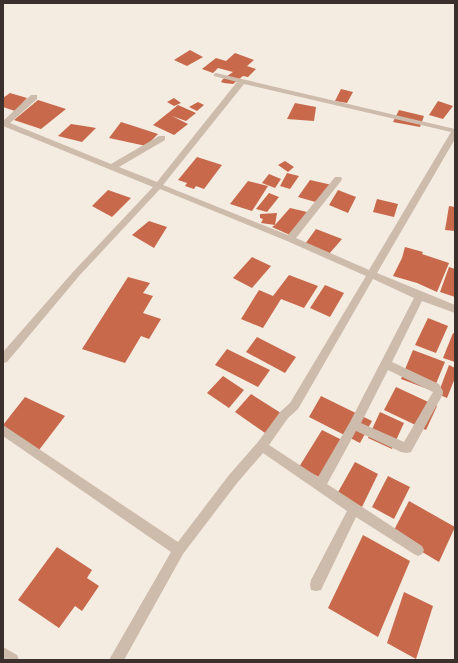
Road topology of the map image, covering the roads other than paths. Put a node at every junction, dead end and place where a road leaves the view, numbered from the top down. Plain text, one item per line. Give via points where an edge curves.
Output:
1 (216, 75) dead end
2 (242, 80) junction
3 (34, 97) dead end
4 (3, 124) edge
5 (455, 132) edge
6 (162, 138) dead end
7 (112, 167) junction
8 (338, 179) dead end
9 (157, 187) junction
10 (290, 239) junction
11 (371, 275) junction
12 (420, 296) junction
13 (455, 309) edge
14 (3, 359) edge
15 (386, 364) junction
16 (354, 425) junction
17 (3, 430) edge
18 (262, 446) junction
19 (320, 485) junction
20 (354, 509) junction
21 (179, 550) junction
22 (418, 550) dead end
23 (316, 585) dead end
24 (3, 654) edge
25 (12, 660) edge
26 (116, 660) edge

1 - 2 street
2 - 5 street
2 - 9 street
3 - 4 street
4 - 7 street
5 - 11 street
6 - 7 street
7 - 9 street
8 - 10 street
9 - 10 street
9 - 14 street via 76,274
10 - 11 street
11 - 12 street
11 - 18 street via 294,406 284,415
12 - 13 street
12 - 15 street
15 - 16 street
15 - 16 street via 435,387 438,394 407,448
16 - 19 street
17 - 21 street
18 - 19 street
18 - 21 street via 233,479
19 - 20 street
20 - 22 street
20 - 23 street
21 - 26 street
24 - 25 street

